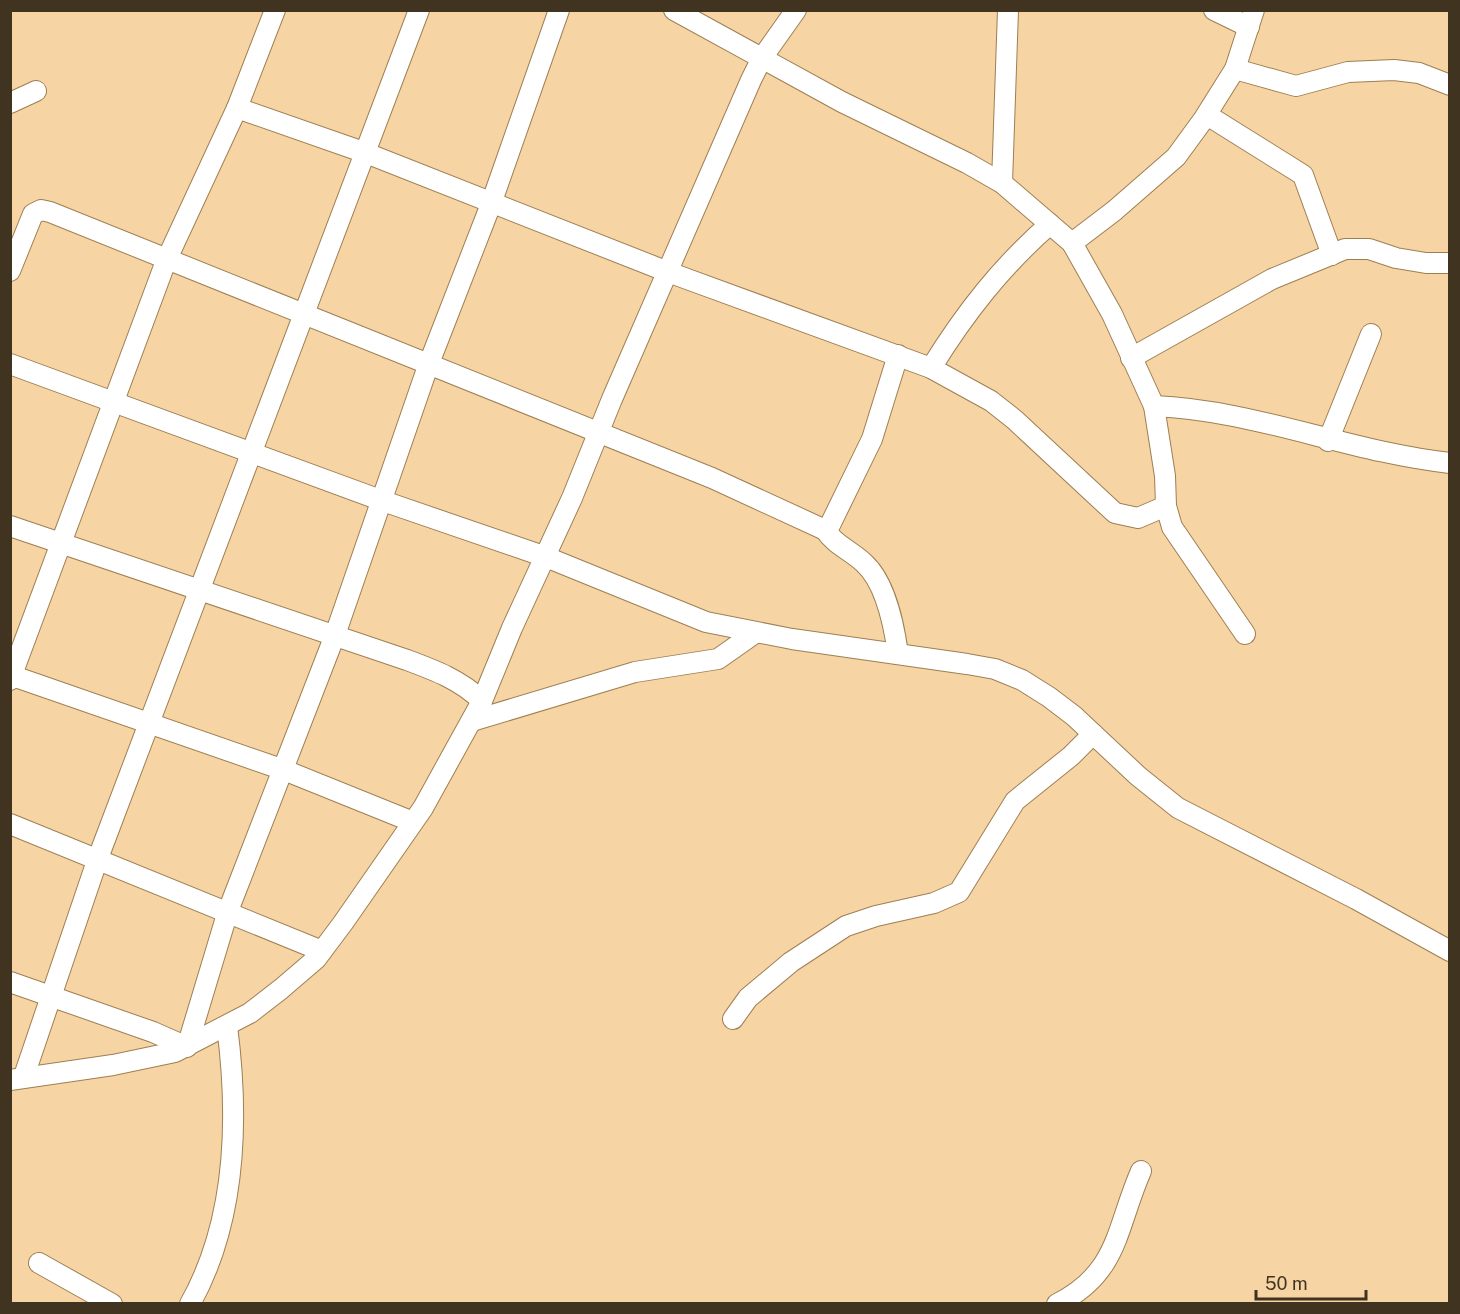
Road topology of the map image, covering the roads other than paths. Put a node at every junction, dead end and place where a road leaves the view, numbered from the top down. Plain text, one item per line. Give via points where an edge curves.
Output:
1 (275, 10) edge
2 (419, 10) edge
3 (559, 10) edge
4 (674, 10) edge
5 (796, 10) edge
6 (1008, 10) edge
7 (1214, 10) edge
8 (1252, 19) edge
9 (762, 58) junction
10 (1235, 69) junction
11 (1449, 86) edge
12 (36, 91) dead end
13 (10, 103) edge
14 (237, 108) junction
15 (1207, 115) junction
16 (366, 153) junction
17 (1002, 183) junction
18 (491, 204) junction
19 (1050, 224) junction
20 (1072, 243) junction
21 (1332, 255) junction
22 (166, 261) junction
23 (1449, 263) edge
24 (10, 271) edge
25 (668, 272) junction
26 (303, 315) junction
27 (1371, 334) dead end
28 (898, 355) junction
29 (1131, 358) junction
30 (10, 364) edge
31 (428, 366) junction
32 (931, 368) junction
33 (113, 399) junction
34 (1154, 406) junction
35 (598, 435) junction
36 (1329, 441) junction
37 (252, 452) junction
38 (1449, 463) edge
39 (383, 501) junction
40 (1166, 506) junction
41 (10, 526) edge
42 (825, 530) junction
43 (62, 542) junction
44 (546, 557) junction
45 (199, 588) junction
46 (755, 633) junction
47 (335, 634) junction
48 (1245, 634) dead end
49 (898, 654) junction
50 (11, 677) edge
51 (482, 701) junction
52 (472, 721) junction
53 (149, 724) junction
54 (1093, 734) junction
55 (284, 770) junction
56 (413, 822) junction
57 (10, 824) edge
58 (98, 858) junction
59 (228, 911) junction
60 (322, 951) junction
61 (1449, 951) edge
62 (10, 982) edge
63 (53, 997) junction
64 (733, 1019) dead end
65 (227, 1026) junction
66 (187, 1047) junction
67 (17, 1078) edge
68 (1141, 1172) dead end
69 (39, 1263) dead end
70 (112, 1304) edge
71 (190, 1304) edge
72 (1057, 1304) edge

1 - 14 street
2 - 16 street
3 - 18 street
4 - 9 street
5 - 9 street
6 - 17 street
7 - 8 street
8 - 10 street
9 - 17 street
9 - 25 street
10 - 11 street via 1296,86 1348,72 1394,70 1419,74
10 - 15 street
12 - 13 street
14 - 16 street
14 - 22 street
15 - 20 street via 1176,157
15 - 21 street via 1303,175
16 - 18 street
16 - 26 street
17 - 19 street
18 - 25 street
18 - 31 street
19 - 20 street
19 - 32 street via 1001,270
20 - 29 street via 1112,314
21 - 23 street via 1345,249 1369,249 1396,258
21 - 29 street via 1272,279
22 - 24 street via 41,210 33,214
22 - 26 street
22 - 33 street
25 - 28 street
25 - 35 street
26 - 31 street
26 - 37 street
27 - 36 street
28 - 32 street
28 - 42 street via 864,459
29 - 34 street
30 - 33 street
31 - 35 street
31 - 39 street
32 - 40 street via 991,401 1015,420 1114,513 1137,518
33 - 37 street
33 - 43 street
34 - 36 street via 1190,408
34 - 40 street
35 - 42 street via 712,478
35 - 44 street
36 - 38 street
37 - 39 street
37 - 45 street
39 - 44 street
39 - 47 street
40 - 48 street via 1184,547
41 - 43 street
42 - 49 street via 866,564 877,580 889,611
43 - 45 street
43 - 50 street
44 - 46 street via 706,622
44 - 51 street
45 - 47 street
45 - 53 street
46 - 49 street
46 - 52 street via 718,659 635,672
47 - 51 street via 440,673 471,690
47 - 55 street
49 - 54 street via 995,669 1022,680
50 - 53 street
51 - 52 street
52 - 56 street
53 - 55 street
53 - 58 street
54 - 61 street via 1178,808
54 - 64 street via 1014,801 959,892 934,903 846,926 791,962 748,998
55 - 56 street
55 - 59 street
56 - 60 street
57 - 58 street
58 - 59 street
58 - 63 street
59 - 60 street
59 - 66 street
60 - 65 street via 281,989
62 - 63 street
63 - 66 street
63 - 67 street
65 - 66 street
65 - 71 street via 233,1070 231,1166 213,1257
66 - 67 street via 113,1065
68 - 72 street via 1108,1260 1085,1287
69 - 70 street

